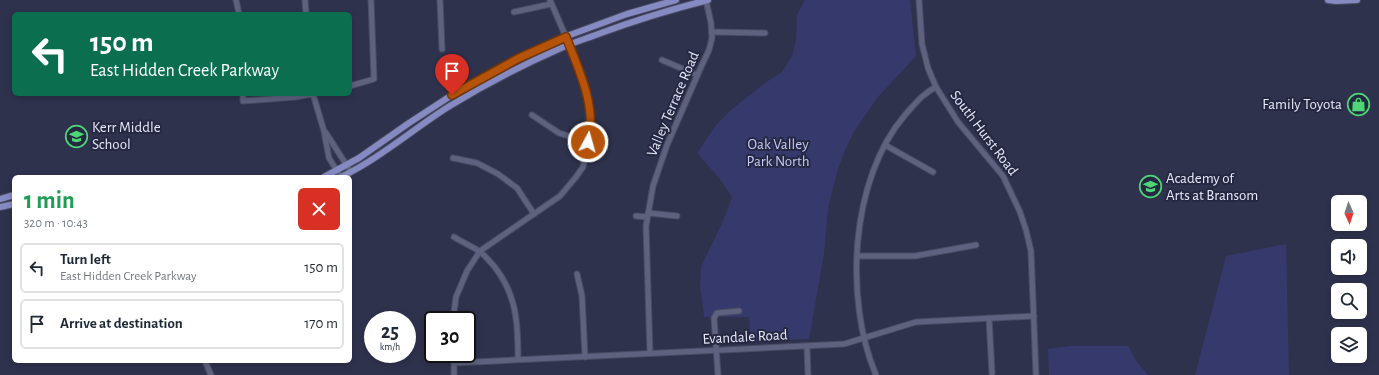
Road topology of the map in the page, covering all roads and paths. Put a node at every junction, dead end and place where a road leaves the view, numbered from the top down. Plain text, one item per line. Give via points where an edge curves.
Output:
1 (236, 0) edge
2 (305, 0) edge
3 (371, 0) edge
4 (440, 0) edge
5 (676, 0) edge
6 (707, 0) edge
7 (919, 0) edge
8 (1328, 0) edge
9 (1335, 0) edge
10 (1357, 0) edge
11 (551, 2) edge
12 (238, 12) edge
13 (306, 12) edge
14 (514, 12) dead end
15 (712, 32) junction
16 (765, 33) dead end
17 (566, 37) junction
18 (569, 44) junction
19 (442, 48) dead end
20 (662, 60) dead end
21 (697, 76) junction
22 (352, 85) edge
23 (936, 87) junction
24 (242, 96) edge
25 (301, 96) edge
26 (313, 96) edge
27 (532, 115) dead end
28 (324, 131) junction
29 (588, 142) junction
30 (884, 145) junction
31 (453, 158) dead end
32 (346, 165) junction
33 (336, 170) junction
34 (351, 172) junction
35 (933, 172) dead end
36 (327, 175) edge
37 (340, 175) edge
38 (345, 175) edge
39 (12, 196) edge
40 (0, 199) edge
41 (12, 203) edge
42 (0, 207) edge
43 (534, 214) junction
44 (648, 215) junction
45 (636, 216) dead end
46 (677, 216) dead end
47 (454, 237) dead end
48 (976, 246) dead end
49 (480, 251) junction
50 (857, 256) junction
51 (577, 274) dead end
52 (454, 311) edge
53 (739, 311) dead end
54 (1034, 316) junction
55 (990, 318) junction
56 (864, 338) junction
57 (807, 346) junction
58 (715, 350) junction
59 (650, 353) junction
60 (585, 357) junction
61 (518, 360) junction
62 (476, 362) edge
63 (206, 363) edge
64 (454, 363) edge
65 (992, 373) dead end
66 (211, 375) edge
67 (454, 375) edge
68 (718, 375) edge
69 (808, 375) edge
70 (876, 375) edge
71 (1036, 375) edge

1 - 12 street
2 - 13 street
3 - 22 street via 374,79
4 - 19 street
5 - 17 main road via 627,14
6 - 15 street, Valley Terrace Road
6 - 18 main road via 625,24
7 - 23 street, South Hurst Road via 922,44
8 - 9 main road
9 - 10 main road
11 - 14 street
11 - 17 street
15 - 16 street
15 - 21 street, Valley Terrace Road via 709,50
17 - 18 street
17 - 32 main road via 519,58 452,95
18 - 29 street via 589,100 591,132
18 - 34 main road via 447,108
20 - 21 street
21 - 44 street, Valley Terrace Road via 667,145 653,186
23 - 30 street via 922,95
23 - 54 street, South Hurst Road via 958,122 1003,176 1020,212 1031,251
24 - 25 street via 243,101
26 - 28 street
27 - 29 street via 559,133
28 - 32 street
28 - 33 street via 330,158
29 - 43 street via 582,167 576,177 560,196
30 - 35 street
30 - 50 street via 872,171 864,201
31 - 43 street via 477,163 498,174 517,188
32 - 33 main road
32 - 34 street
33 - 36 main road
33 - 37 street
34 - 38 main road
39 - 40 main road
41 - 42 main road
43 - 49 street
44 - 45 street
44 - 46 street
44 - 59 street, Valley Terrace Road via 646,226
47 - 49 street
48 - 50 street via 915,256
49 - 52 street via 467,271 456,297
49 - 61 street via 498,271 512,297 518,324
50 - 56 street via 858,302
51 - 60 street via 582,296
53 - 58 street via 717,313 714,318
54 - 55 street, Evandale Road
54 - 71 street, South Hurst Road
55 - 56 street, Evandale Road via 916,322
55 - 65 street
56 - 57 street, Evandale Road via 844,344
56 - 70 street
57 - 58 street, Evandale Road
57 - 69 street
58 - 59 street, Evandale Road
58 - 68 street
59 - 60 street, Evandale Road
60 - 61 street, Evandale Road
61 - 62 street, Evandale Road
63 - 66 street
64 - 67 street

